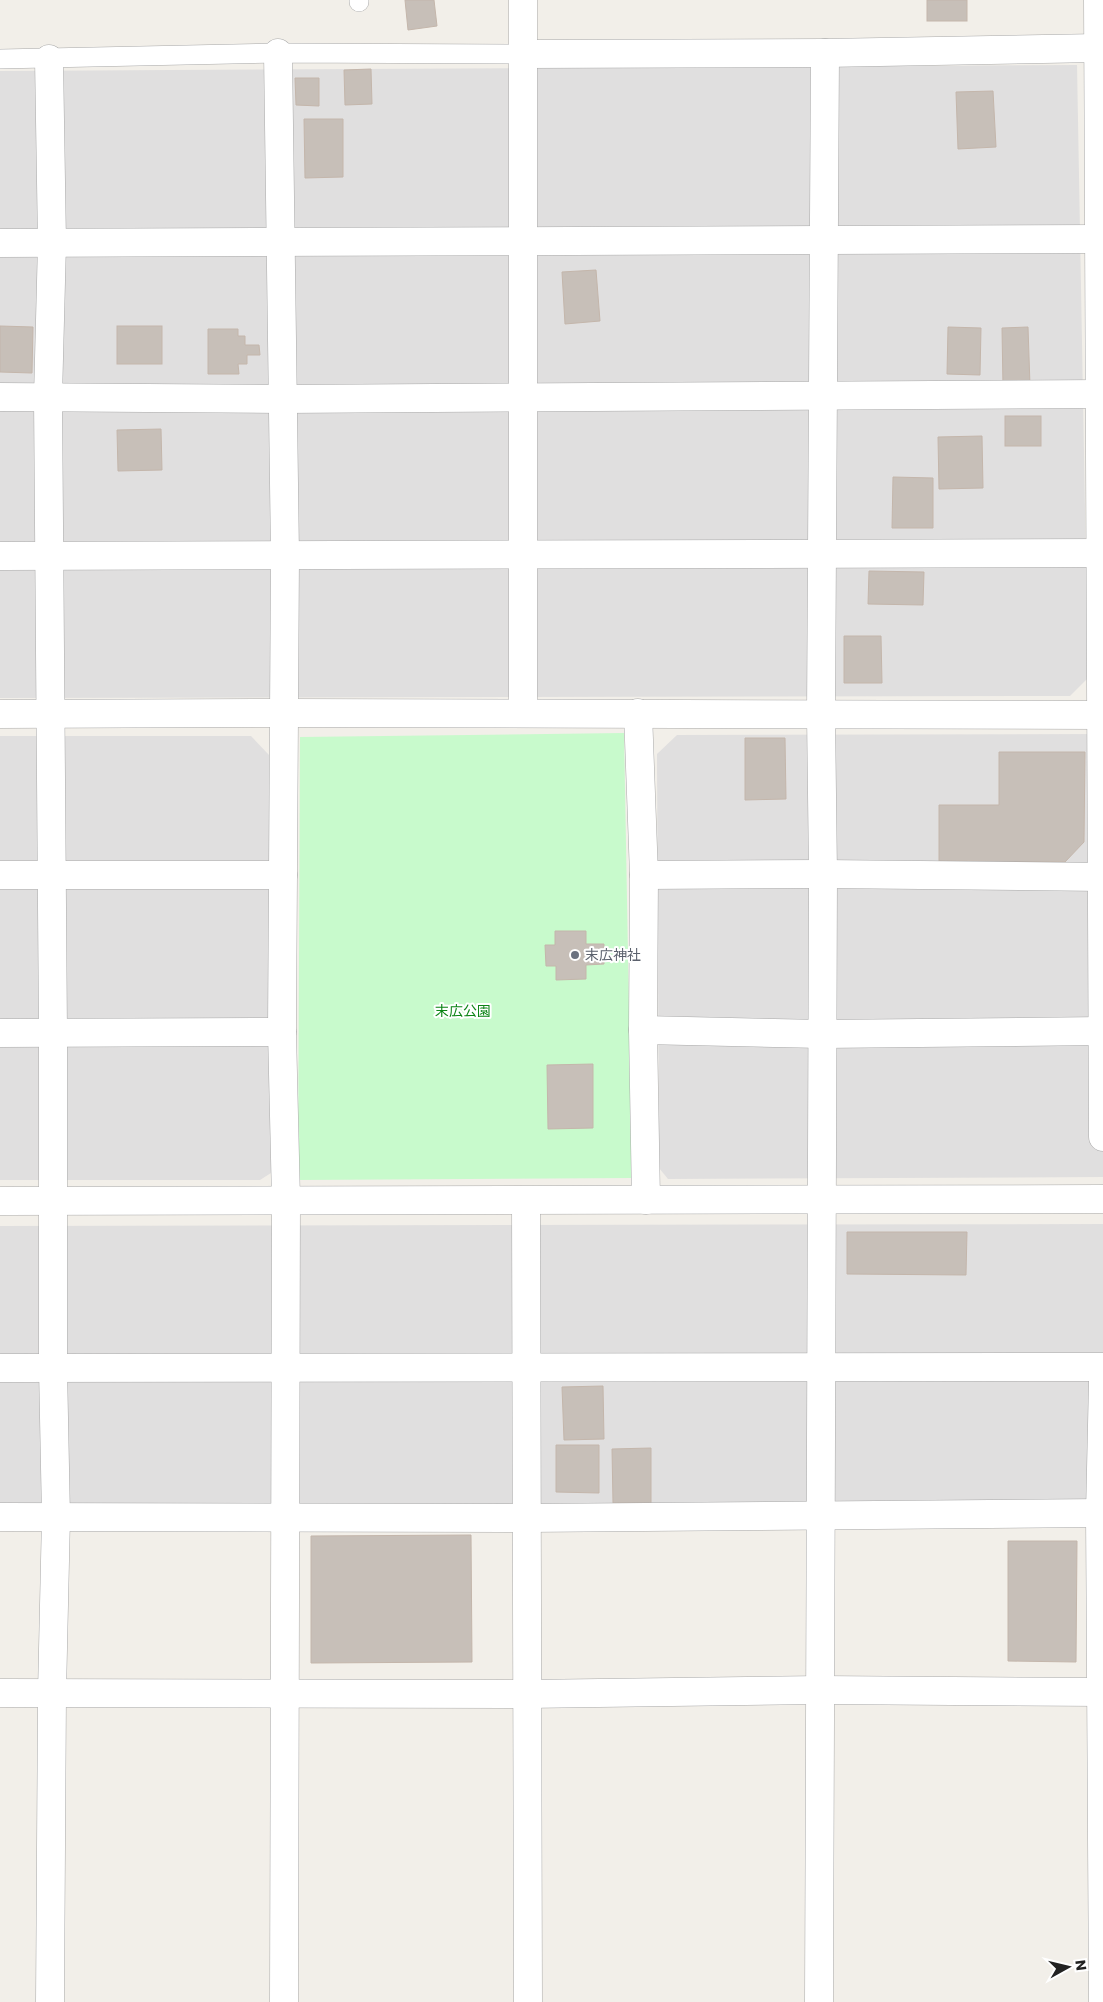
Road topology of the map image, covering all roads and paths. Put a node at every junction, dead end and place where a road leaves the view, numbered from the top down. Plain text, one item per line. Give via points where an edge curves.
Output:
1 (523, 0) edge
2 (1098, 0) edge
3 (1098, 48) junction
4 (278, 53) junction
5 (825, 53) junction
6 (523, 54) junction
7 (0, 59) edge
8 (49, 59) junction
9 (1101, 239) edge
10 (824, 240) junction
11 (522, 241) junction
12 (280, 242) junction
13 (0, 243) edge
14 (52, 243) junction
15 (1101, 394) edge
16 (824, 395) junction
17 (523, 396) junction
18 (0, 397) edge
19 (48, 397) junction
20 (282, 399) junction
21 (1102, 553) edge
22 (823, 554) junction
23 (285, 555) junction
24 (523, 555) junction
25 (0, 556) edge
26 (50, 556) junction
27 (283, 713) junction
28 (523, 713) junction
29 (638, 713) junction
30 (0, 714) edge
31 (50, 714) junction
32 (821, 714) junction
33 (1102, 715) edge
34 (823, 874) junction
35 (0, 875) edge
36 (52, 875) junction
37 (283, 875) junction
38 (644, 875) junction
39 (1103, 877) edge
40 (643, 1030) junction
41 (1103, 1031) edge
42 (282, 1032) junction
43 (53, 1033) junction
44 (0, 1034) edge
45 (822, 1034) junction
46 (1103, 1137) edge
47 (822, 1199) junction
48 (286, 1200) junction
49 (646, 1200) junction
50 (1103, 1200) edge
51 (0, 1201) edge
52 (53, 1201) junction
53 (526, 1201) junction
54 (821, 1366) junction
55 (285, 1367) junction
56 (526, 1367) junction
57 (1103, 1367) edge
58 (0, 1368) edge
59 (53, 1368) junction
60 (1103, 1381) edge
61 (1102, 1513) edge
62 (821, 1515) junction
63 (0, 1517) edge
64 (56, 1517) junction
65 (286, 1517) junction
66 (527, 1518) junction
67 (820, 1690) junction
68 (1102, 1692) edge
69 (0, 1693) edge
70 (52, 1694) junction
71 (285, 1694) junction
72 (526, 1694) junction
73 (50, 2002) edge
74 (284, 2002) edge
75 (528, 2002) edge
76 (819, 2002) edge
77 (1103, 2002) edge

1 - 6 street
2 - 3 street
3 - 5 street
3 - 9 street
4 - 6 lane
4 - 8 lane
4 - 12 street
5 - 6 street
5 - 10 street
6 - 11 street
7 - 8 lane
8 - 14 street
9 - 10 street
9 - 15 street
10 - 11 street
10 - 16 street
11 - 12 street
11 - 17 street
12 - 14 street
12 - 20 street
13 - 14 street
14 - 19 street
15 - 16 street
15 - 21 street
16 - 17 street
16 - 22 street
17 - 20 street
17 - 24 street
18 - 19 street
19 - 20 street
19 - 26 street
20 - 23 street
21 - 22 street
21 - 33 street
22 - 24 street
22 - 32 street
23 - 24 street
23 - 26 street
23 - 27 street
24 - 28 street
25 - 26 street
26 - 31 street
27 - 28 street
27 - 31 street
27 - 37 street
28 - 29 street
29 - 32 street
29 - 38 street
30 - 31 street
31 - 36 street
32 - 33 street
32 - 34 street
33 - 39 street
34 - 38 street
34 - 39 street
34 - 45 street
35 - 36 street
36 - 37 street
36 - 43 street
37 - 42 street
38 - 40 street
39 - 41 street
40 - 45 street
40 - 49 street
41 - 45 street
41 - 46 street
42 - 43 street
42 - 48 street
43 - 44 street
43 - 52 street
45 - 47 street
47 - 49 street
47 - 50 street
47 - 54 street
48 - 52 street
48 - 53 street
48 - 55 street
49 - 53 street
51 - 52 street
52 - 59 street
53 - 56 street
54 - 56 street
54 - 57 street
54 - 62 street
55 - 56 street
55 - 59 street
55 - 65 street
56 - 66 street
58 - 59 street
59 - 64 street
60 - 61 street
61 - 62 street
61 - 68 street
62 - 66 street
62 - 67 street
63 - 64 street
64 - 65 street
64 - 70 street
65 - 66 street
65 - 71 street
66 - 72 street
67 - 68 street
67 - 72 street
67 - 76 street
68 - 77 street
69 - 70 street
70 - 71 street
70 - 73 street
71 - 72 street
71 - 74 street
72 - 75 street

